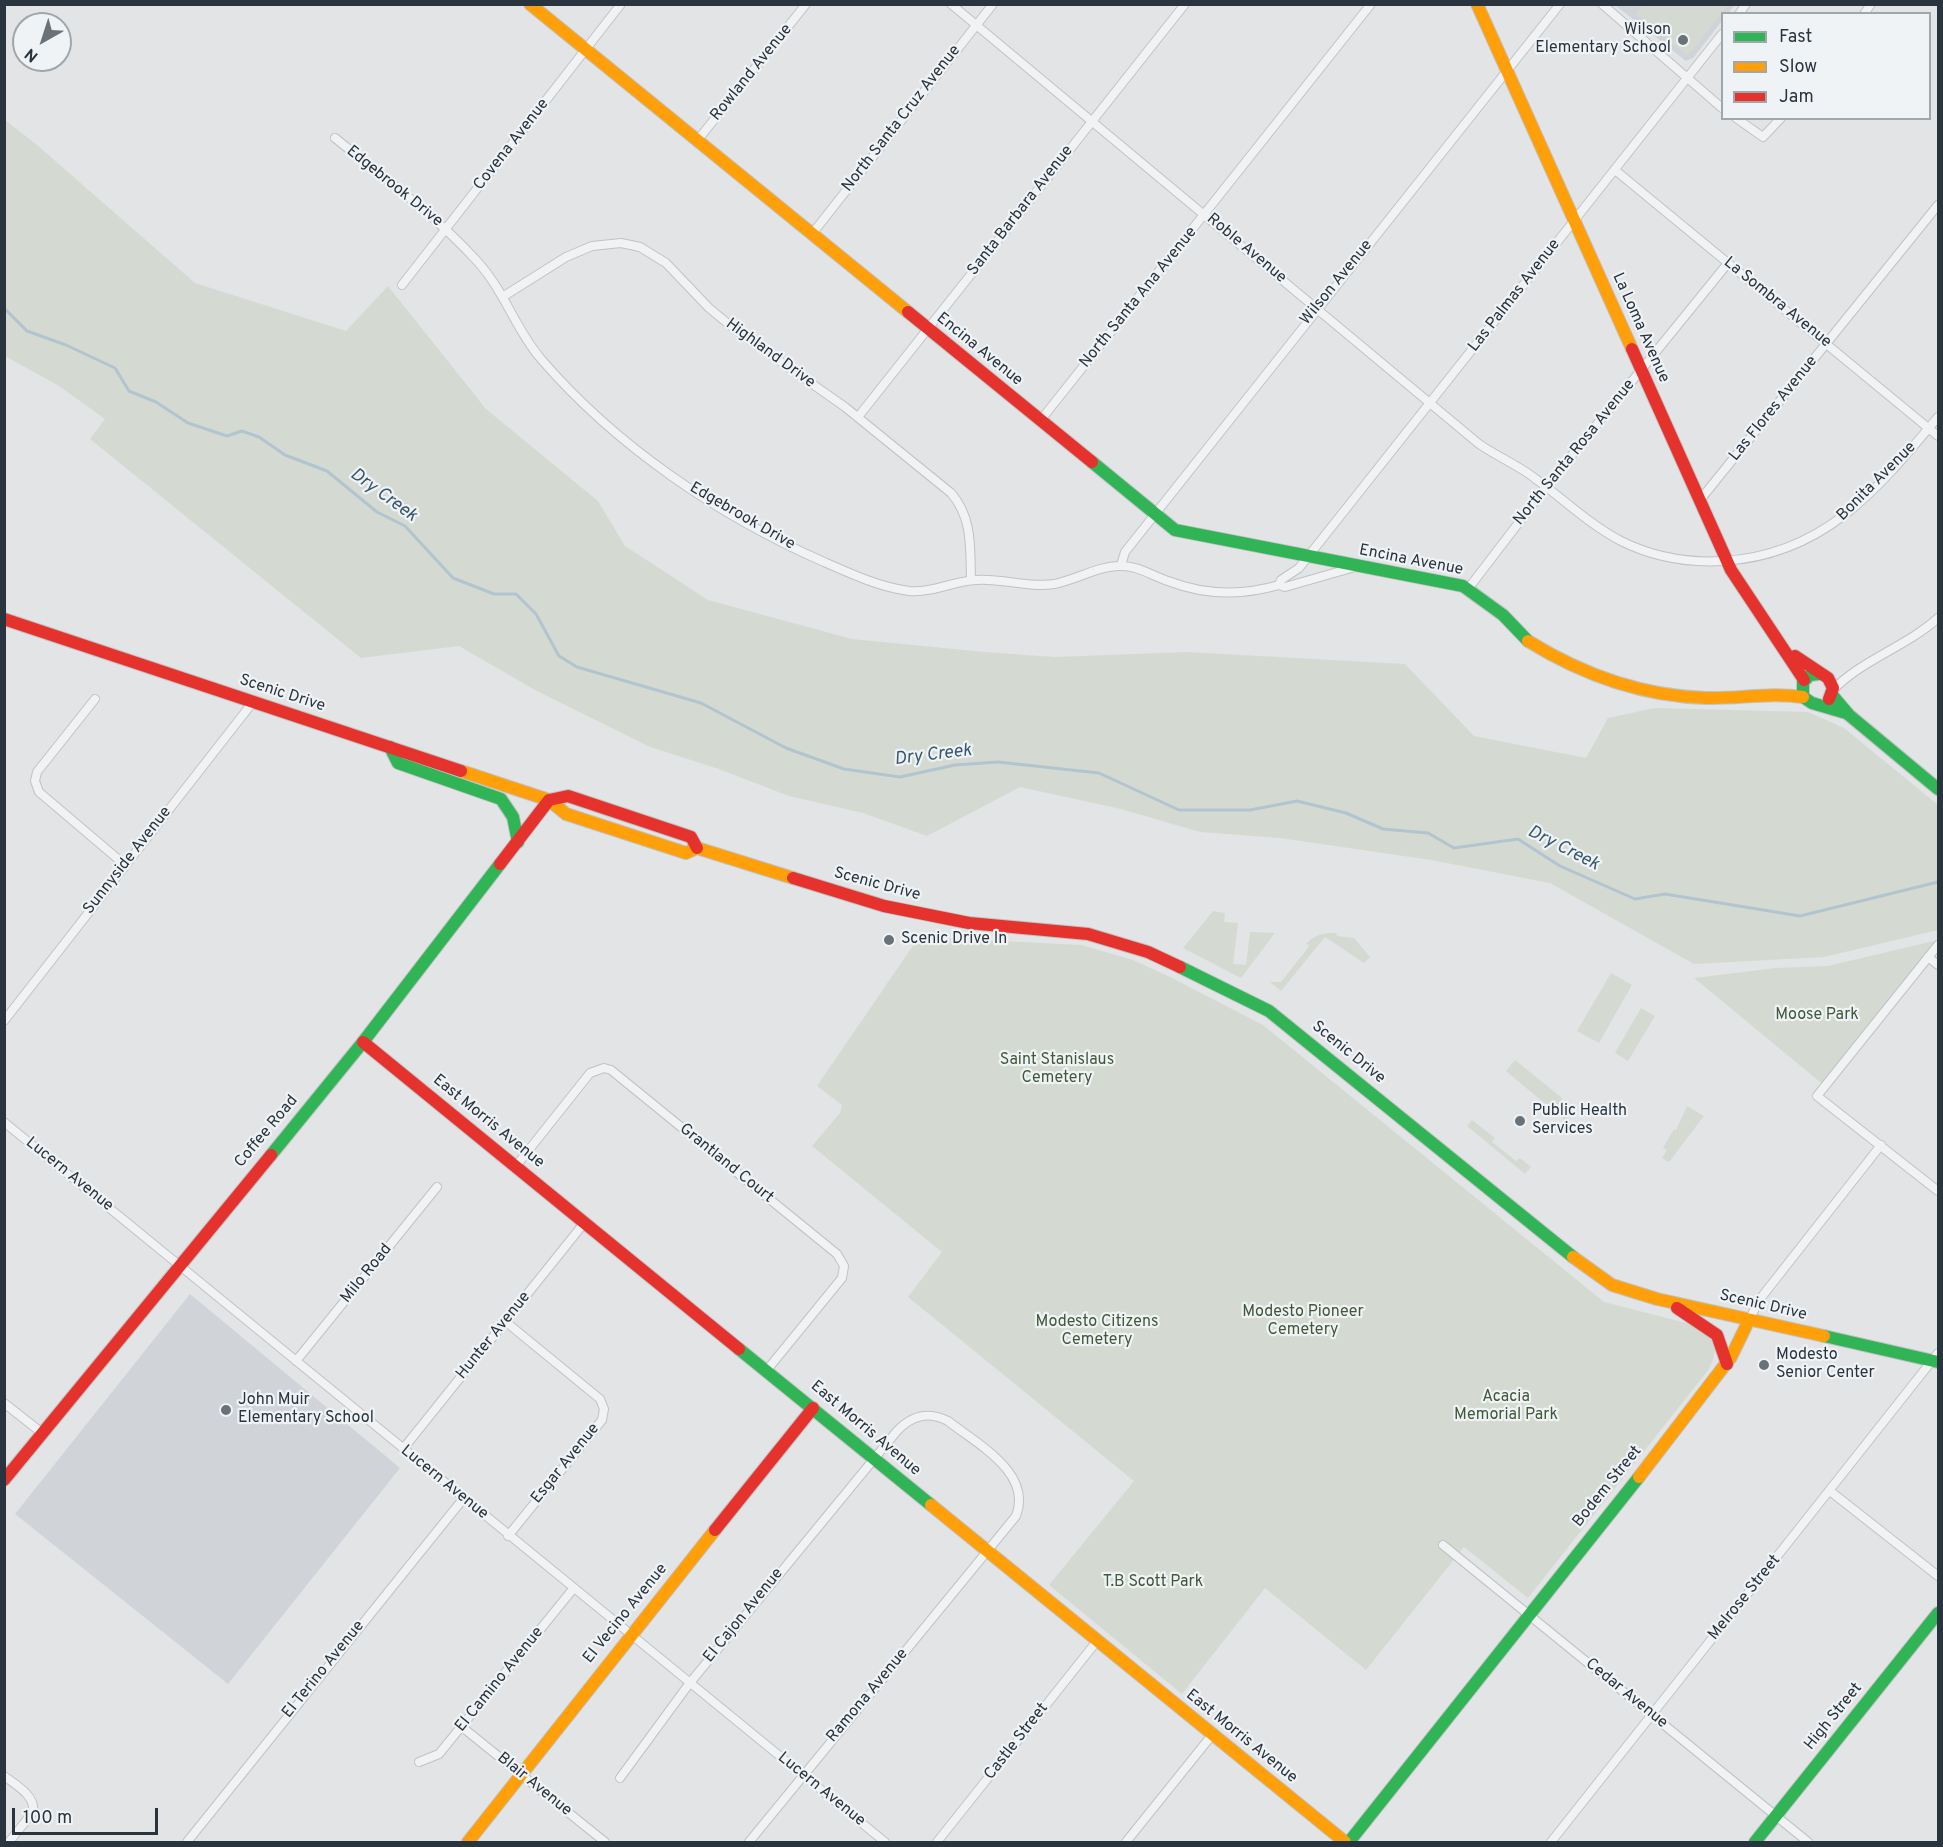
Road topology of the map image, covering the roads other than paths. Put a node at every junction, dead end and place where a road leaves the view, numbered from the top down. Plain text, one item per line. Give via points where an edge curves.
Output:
1 (530, 4) edge
2 (621, 4) edge
3 (806, 4) edge
4 (951, 4) edge
5 (993, 4) edge
6 (1185, 4) edge
7 (1371, 4) edge
8 (1477, 4) edge
9 (1560, 4) edge
10 (1602, 4) edge
11 (977, 25) junction
12 (1721, 35) edge
13 (586, 50) junction
14 (1507, 71) junction
15 (1688, 78) junction
16 (1721, 107) edge
17 (1739, 120) edge
18 (1778, 120) edge
19 (1093, 121) junction
20 (335, 138) dead end
21 (697, 141) junction
22 (1615, 170) junction
23 (1938, 205) edge
24 (1205, 214) junction
25 (1574, 221) junction
26 (446, 230) junction
27 (812, 234) junction
28 (1728, 263) junction
29 (402, 285) dead end
30 (504, 296) junction
31 (1316, 308) junction
32 (928, 329) junction
33 (1827, 344) junction
34 (1642, 370) junction
35 (1430, 403) junction
36 (858, 417) junction
37 (1938, 417) edge
38 (1040, 421) junction
39 (1929, 428) junction
40 (1938, 436) edge
41 (1546, 487) junction
42 (1700, 500) junction
43 (1155, 515) junction
44 (1307, 558) junction
45 (1725, 561) junction
46 (1121, 566) junction
47 (1356, 567) junction
48 (971, 580) junction
49 (1279, 585) junction
50 (1468, 589) junction
51 (1938, 618) edge
52 (4, 619) edge
53 (1791, 654) junction
54 (1850, 674) junction
55 (1823, 676) junction
56 (1803, 681) junction
57 (1778, 693) junction
58 (1832, 693) junction
59 (1803, 697) junction
60 (95, 699) dead end
61 (253, 702) junction
62 (1821, 705) junction
63 (1849, 715) junction
64 (390, 747) junction
65 (1936, 784) edge
66 (549, 800) junction
67 (518, 842) junction
68 (697, 848) junction
69 (125, 865) junction
70 (1938, 945) edge
71 (1928, 957) junction
72 (1938, 965) edge
73 (4, 1021) edge
74 (363, 1042) junction
75 (4, 1122) edge
76 (1881, 1145) junction
77 (516, 1166) junction
78 (437, 1187) dead end
79 (1938, 1191) edge
80 (585, 1222) junction
81 (178, 1264) junction
82 (1666, 1301) junction
83 (1749, 1320) junction
84 (506, 1322) junction
85 (1936, 1359) edge
86 (296, 1361) junction
87 (1726, 1364) junction
88 (767, 1370) junction
89 (4, 1402) edge
90 (813, 1408) junction
91 (42, 1433) junction
92 (403, 1449) junction
93 (873, 1458) junction
94 (4, 1480) edge
95 (1830, 1491) junction
96 (463, 1499) junction
97 (508, 1536) junction
98 (1443, 1545) dead end
99 (988, 1551) junction
100 (1938, 1576) edge
101 (573, 1588) junction
102 (1528, 1613) junction
103 (1938, 1613) edge
104 (630, 1635) junction
105 (1097, 1641) junction
106 (689, 1684) junction
107 (1652, 1715) junction
108 (462, 1727) junction
109 (1212, 1734) junction
110 (419, 1762) dead end
111 (521, 1774) junction
112 (802, 1775) junction
113 (4, 1776) edge
114 (620, 1778) dead end
115 (1776, 1816) junction
116 (9, 1842) edge
117 (187, 1842) edge
118 (468, 1842) edge
119 (605, 1842) edge
120 (748, 1842) edge
121 (885, 1842) edge
122 (937, 1842) edge
123 (1126, 1842) edge
124 (1347, 1842) edge
125 (1551, 1842) edge
126 (1755, 1842) edge
127 (1808, 1842) edge

1 - 13 main road, Encina Avenue
2 - 13 street, Covena Avenue
3 - 21 street, Rowland Avenue
4 - 11 street, Roble Avenue
5 - 11 street, North Santa Cruz Avenue
6 - 19 street, Santa Barbara Avenue
7 - 24 street, North Santa Ana Avenue
8 - 14 main road, La Loma Avenue
9 - 14 street, Wilson Avenue
10 - 15 street
11 - 19 street, Roble Avenue
11 - 27 street, North Santa Cruz Avenue
12 - 15 street, Las Palmas Avenue
13 - 21 main road, Encina Avenue
13 - 26 street, Covena Avenue
14 - 25 main road, La Loma Avenue
14 - 31 street, Wilson Avenue
15 - 16 street
15 - 22 street, Las Palmas Avenue
17 - 18 street via 1763,137
19 - 24 street, Roble Avenue
19 - 32 street, Santa Barbara Avenue
20 - 26 street, Edgebrook Drive
21 - 27 main road, Encina Avenue
22 - 25 street, Las Palmas Avenue
22 - 28 street, La Sombra Avenue
23 - 33 street, Las Flores Avenue
24 - 31 street, Roble Avenue
24 - 38 street, North Santa Ana Avenue
25 - 34 main road, La Loma Avenue
25 - 35 street, Las Palmas Avenue
26 - 29 street, Covena Avenue
26 - 30 street, Edgebrook Drive
27 - 32 main road, Encina Avenue
28 - 33 street, La Sombra Avenue
28 - 34 street, North Santa Rosa Avenue
30 - 36 street, Highland Drive via 566,257 592,246 612,243 640,247 666,262 743,337
30 - 48 street, Edgebrook Drive via 534,352 579,398 652,460 740,519 821,561 891,587 918,591
31 - 35 street, Roble Avenue
31 - 43 street, Wilson Avenue
32 - 36 street, Santa Barbara Avenue
32 - 38 main road, Encina Avenue
33 - 39 street, La Sombra Avenue
33 - 42 street, Las Flores Avenue
34 - 41 street, North Santa Rosa Avenue
34 - 42 main road, La Loma Avenue
35 - 41 street, Roble Avenue via 1479,444
35 - 44 street, Las Palmas Avenue
36 - 48 street, Highland Drive via 957,500 969,525
37 - 39 street, Bonita Avenue
38 - 43 main road, Encina Avenue
39 - 40 street, La Sombra Avenue
39 - 45 street, Bonita Avenue via 1832,526 1777,553
41 - 45 street, Bonita Avenue via 1606,532 1641,550 1683,561
41 - 50 street, North Santa Rosa Avenue
42 - 45 main road, La Loma Avenue
43 - 44 main road, Encina Avenue via 1182,533
43 - 46 street, Wilson Avenue via 1125,552
44 - 47 main road, Encina Avenue
44 - 49 street
45 - 53 main road, La Loma Avenue
46 - 48 street, Edgebrook Drive via 1040,586
46 - 49 street via 1210,592 1241,592
47 - 49 street via 1285,587
47 - 50 main road, Encina Avenue
50 - 57 main road via 1503,615 1522,637 1605,680 1677,696 1726,698
51 - 54 street via 1916,638
52 - 61 main road, Scenic Drive
53 - 55 main road, La Loma Avenue
53 - 56 main road, La Loma Avenue
54 - 55 street
54 - 58 street
55 - 56 main road via 1810,675
55 - 58 main road
56 - 57 main road
56 - 59 main road
57 - 59 main road
58 - 62 main road
58 - 63 main road
59 - 62 main road via 1810,704
60 - 69 street via 37,772 35,781 39,792
61 - 64 main road, Scenic Drive
61 - 69 street, Sunnyside Avenue
62 - 63 main road
63 - 65 main road
64 - 66 main road, Scenic Drive
64 - 67 main road via 398,763 501,800 513,817
66 - 67 main road, Coffee Road
66 - 68 main road, Scenic Drive via 566,814 686,853
66 - 68 main road, Scenic Drive via 568,796 691,837
67 - 74 main road, Coffee Road
68 - 82 main road, Scenic Drive via 884,906 969,923 1088,934 1148,952 1269,1011 1597,1276 1618,1288
69 - 73 street, Sunnyside Avenue
70 - 71 street
71 - 72 street
71 - 76 street via 1817,1096
74 - 77 main road, East Morris Avenue
74 - 81 main road, Coffee Road
75 - 81 street, Lucern Avenue
76 - 79 street
76 - 83 street, Bodem Street via 1767,1290
77 - 80 main road, East Morris Avenue
77 - 88 street, Grantland Court via 590,1073 604,1068 837,1254 844,1266 842,1278
78 - 86 street, Milo Road
80 - 84 street, Hunter Avenue
80 - 88 main road, East Morris Avenue
81 - 86 street, Lucern Avenue
81 - 91 main road, Coffee Road
82 - 83 main road, Scenic Drive
82 - 87 main road via 1713,1330 1722,1344
83 - 85 main road, Scenic Drive
83 - 87 main road, Bodem Street
84 - 92 street, Hunter Avenue
84 - 97 street, Esgar Avenue via 600,1399 604,1409 602,1420
85 - 95 street, Melrose Street
86 - 92 street, Lucern Avenue
87 - 102 main road, Bodem Street
88 - 90 main road, East Morris Avenue
89 - 91 street
90 - 93 main road, East Morris Avenue
90 - 104 main road, El Vecino Avenue
91 - 94 main road, Coffee Road
92 - 96 street, Lucern Avenue
93 - 99 main road, East Morris Avenue
93 - 99 street, El Cajon Avenue via 912,1418 929,1415 948,1421 1010,1472 1020,1490 1016,1516
93 - 106 street, El Cajon Avenue
95 - 100 street
95 - 107 street, Melrose Street
96 - 97 street, Lucern Avenue
96 - 117 street, El Terino Avenue
97 - 101 street, Lucern Avenue
98 - 102 street, Cedar Avenue
99 - 105 main road, East Morris Avenue
99 - 112 street, Ramona Avenue
101 - 104 street, Lucern Avenue
101 - 108 street, El Camino Avenue
102 - 107 street, Cedar Avenue
102 - 124 main road, Bodem Street
103 - 115 main road, High Street
104 - 106 street, Lucern Avenue
104 - 111 main road, El Vecino Avenue
105 - 109 main road, East Morris Avenue
105 - 122 street, Castle Street
106 - 112 street, Lucern Avenue
106 - 114 street, El Cajon Avenue
107 - 115 street, Cedar Avenue
107 - 125 street, Melrose Street
108 - 110 street, El Camino Avenue via 439,1754
108 - 111 street, Blair Avenue
109 - 123 street
109 - 124 main road, East Morris Avenue
111 - 118 main road, El Vecino Avenue
111 - 119 street, Blair Avenue
112 - 120 street, Ramona Avenue
112 - 121 street, Lucern Avenue
113 - 116 street via 31,1797 34,1806
115 - 126 main road, High Street
115 - 127 street, Cedar Avenue

